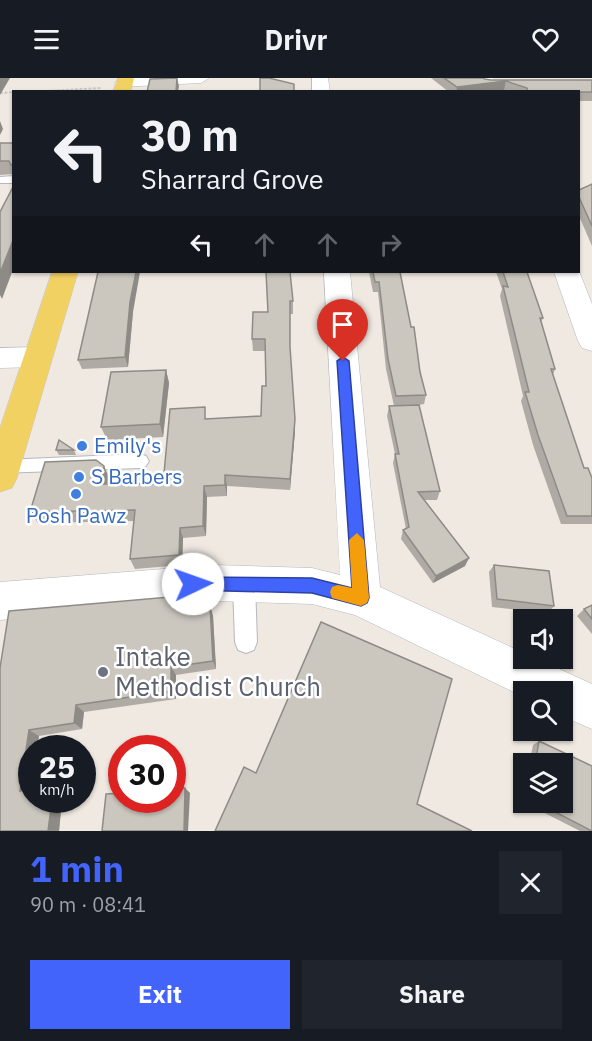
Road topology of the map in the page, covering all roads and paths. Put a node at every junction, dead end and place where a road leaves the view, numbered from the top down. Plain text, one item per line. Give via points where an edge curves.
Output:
1 (201, 78) edge
2 (120, 85) edge
3 (56, 90) edge
4 (65, 273) edge
5 (337, 273) edge
6 (567, 273) edge
7 (592, 341) edge
8 (39, 357) junction
9 (0, 358) edge
10 (140, 461) dead end
11 (2, 472) edge
12 (244, 584) junction
13 (361, 598) junction
14 (0, 601) edge
15 (246, 642) dead end
16 (538, 681) edge
17 (573, 698) edge
18 (592, 707) edge

1 - 2 street
2 - 3 path
4 - 8 main road
5 - 13 street
6 - 7 street
8 - 9 street
8 - 11 main road
10 - 11 lane
12 - 13 street via 312,586
12 - 14 street via 214,583
12 - 15 lane
13 - 16 street
17 - 18 street

